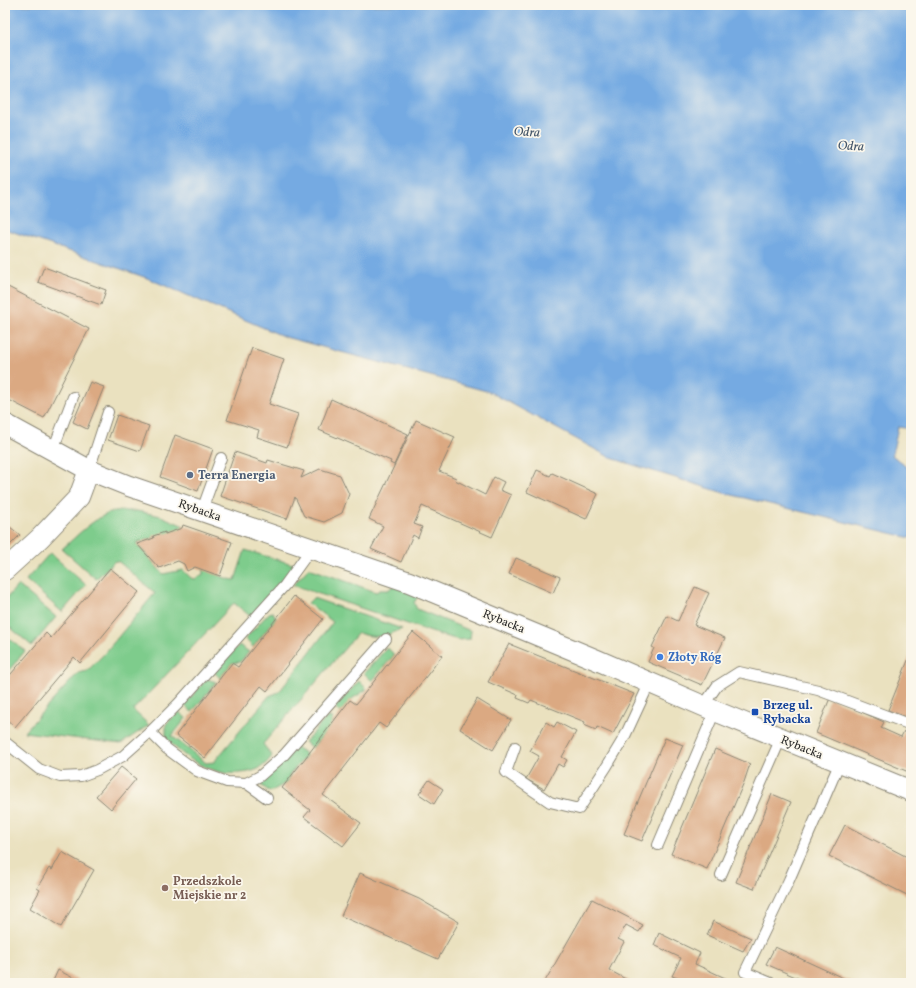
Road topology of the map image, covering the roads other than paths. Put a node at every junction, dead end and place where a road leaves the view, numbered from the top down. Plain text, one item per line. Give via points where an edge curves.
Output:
1 (73, 397) dead end
2 (108, 412) dead end
3 (5, 424) edge
4 (53, 450) junction
5 (221, 458) dead end
6 (89, 470) junction
7 (202, 510) junction
8 (312, 549) junction
9 (5, 570) edge
10 (386, 639) dead end
11 (650, 682) junction
12 (709, 708) junction
13 (911, 725) edge
14 (150, 732) junction
15 (781, 738) junction
16 (5, 742) edge
17 (514, 747) dead end
18 (840, 762) junction
19 (246, 783) junction
20 (911, 791) edge
21 (267, 798) dead end
22 (658, 845) dead end
23 (721, 875) dead end
24 (770, 983) edge

1 - 4 lane
2 - 6 lane
3 - 4 street, Rybacka
4 - 6 street, Rybacka
5 - 7 lane
6 - 7 street, Rybacka
6 - 9 street via 79,497
7 - 8 street, Rybacka
8 - 11 street, Rybacka via 409,582
8 - 14 lane via 285,585
10 - 19 lane via 284,755 260,776
11 - 12 street, Rybacka
11 - 17 lane via 625,736 579,809 550,802 506,772
12 - 13 lane via 717,686 739,672 818,690
12 - 15 street, Rybacka
12 - 22 lane
14 - 16 lane via 122,756 81,776 60,777 39,769
14 - 19 lane via 167,749 197,771 227,782
15 - 18 street, Rybacka
15 - 23 lane
18 - 20 street, Rybacka
18 - 24 lane via 789,880 745,972
19 - 21 lane

